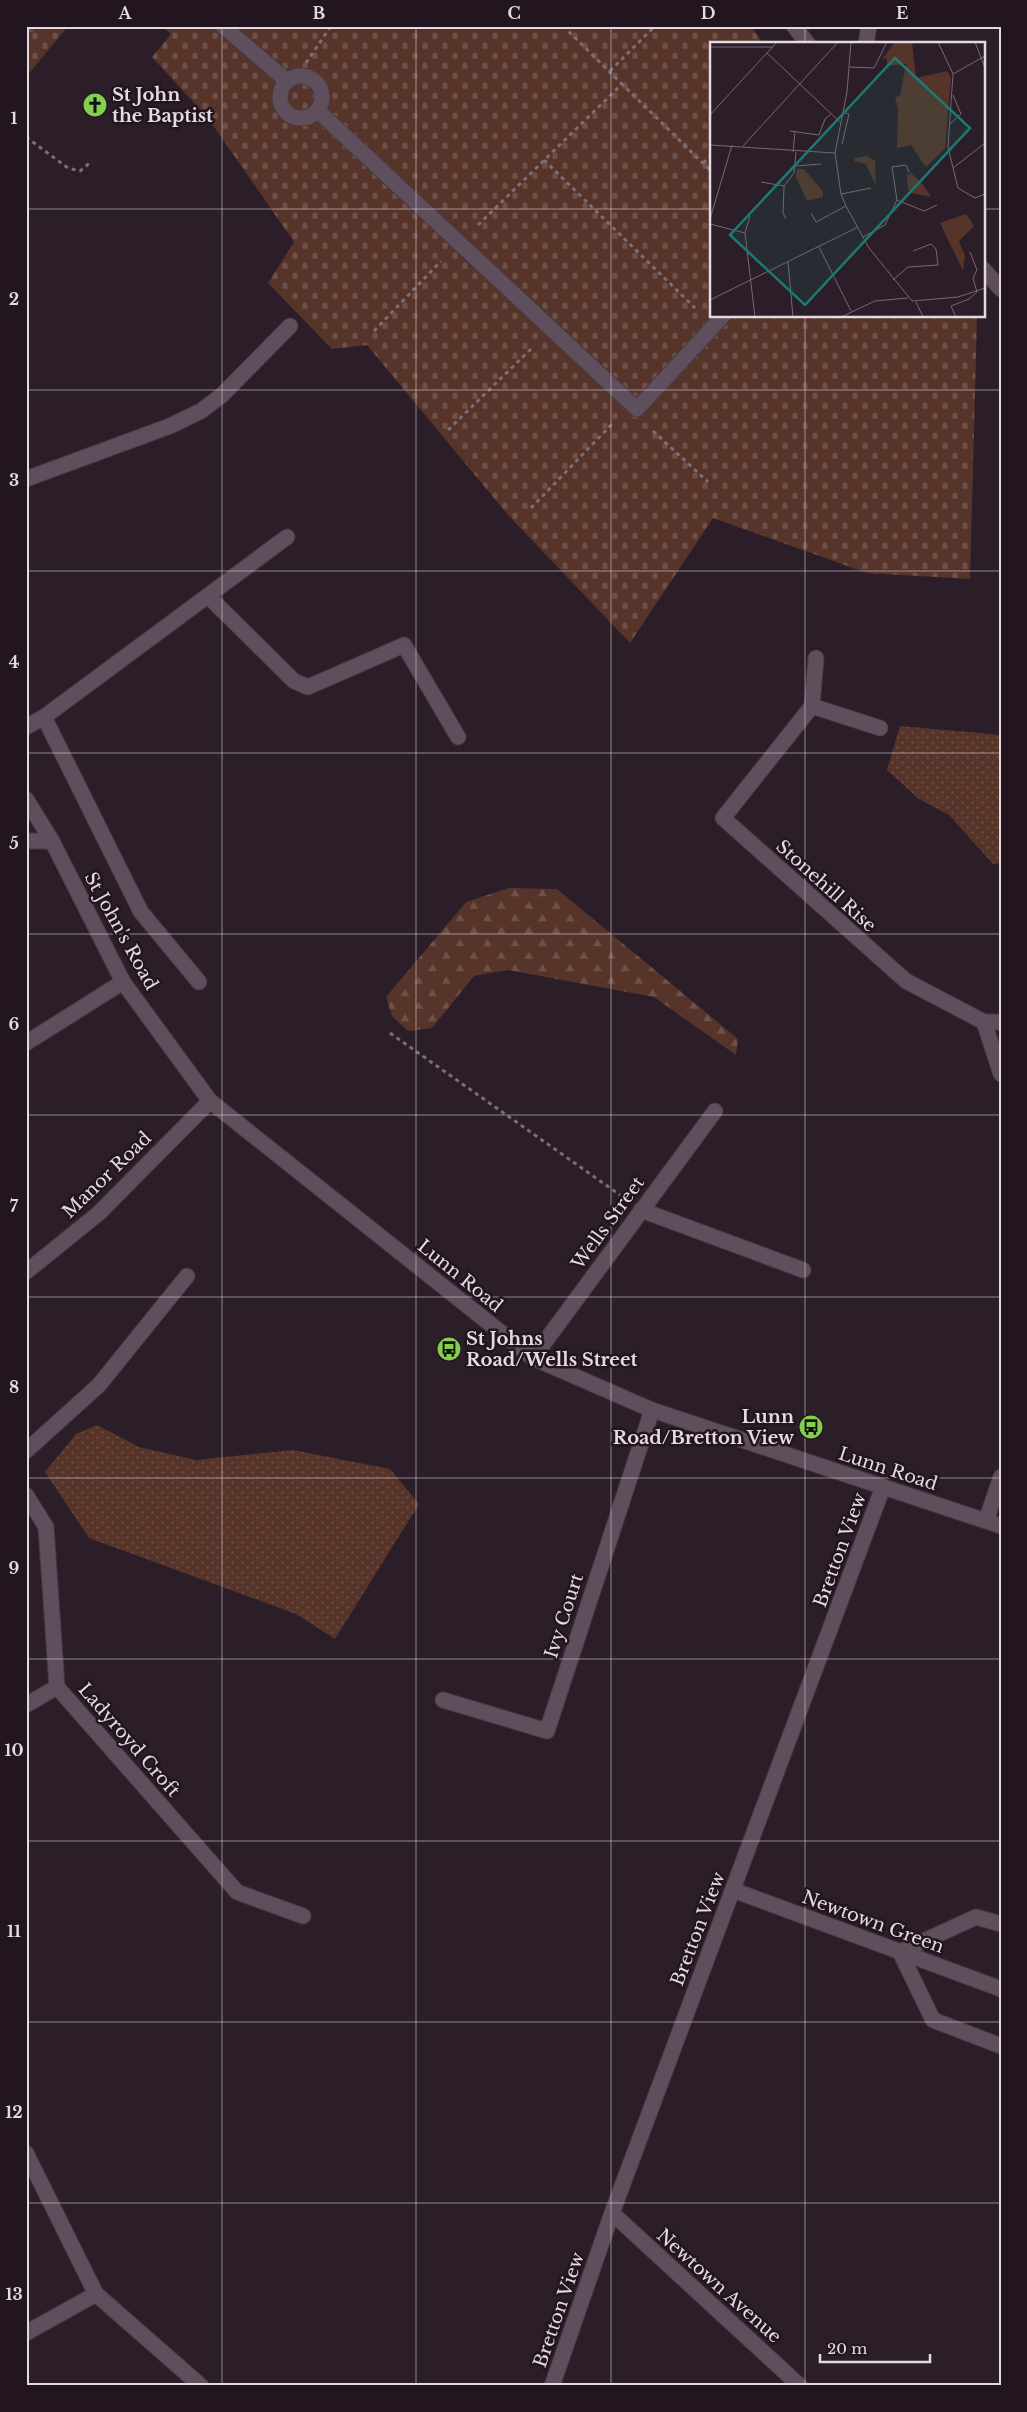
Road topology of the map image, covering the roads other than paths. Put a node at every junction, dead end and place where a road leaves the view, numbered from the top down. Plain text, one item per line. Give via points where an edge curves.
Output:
1 (223, 26) edge
2 (794, 26) edge
3 (869, 26) edge
4 (806, 42) edge
5 (866, 42) edge
6 (292, 79) junction
7 (318, 111) junction
8 (984, 271) edge
9 (998, 287) edge
10 (719, 321) edge
11 (290, 326) dead end
12 (26, 479) edge
13 (287, 537) dead end
14 (208, 596) junction
15 (816, 658) dead end
16 (812, 706) junction
17 (44, 718) junction
18 (26, 727) edge
19 (880, 728) dead end
20 (458, 736) dead end
21 (26, 799) edge
22 (26, 841) edge
23 (52, 841) junction
24 (123, 982) junction
25 (199, 982) dead end
26 (984, 1022) junction
27 (1001, 1022) edge
28 (26, 1043) edge
29 (1001, 1074) edge
30 (210, 1100) junction
31 (715, 1111) dead end
32 (641, 1210) junction
33 (803, 1270) dead end
34 (26, 1272) edge
35 (187, 1276) dead end
36 (533, 1358) junction
37 (652, 1410) junction
38 (26, 1451) edge
39 (1001, 1477) edge
40 (883, 1487) junction
41 (26, 1495) edge
42 (994, 1524) edge
43 (57, 1687) junction
44 (443, 1700) dead end
45 (26, 1705) edge
46 (733, 1890) junction
47 (302, 1916) dead end
48 (1001, 1924) edge
49 (900, 1952) junction
50 (1001, 1989) edge
51 (1001, 2046) edge
52 (26, 2153) edge
53 (612, 2213) junction
54 (96, 2294) junction
55 (26, 2334) edge
56 (200, 2386) edge
57 (552, 2386) edge
58 (800, 2386) edge

1 - 6 street
2 - 4 street
3 - 5 street
6 - 7 street via 306,76 320,85 323,100
6 - 7 street via 280,94 284,110 299,119 308,118
7 - 10 street via 634,406
8 - 9 street
11 - 12 street via 222,395 201,410 170,426
13 - 14 street
14 - 17 street
14 - 20 street via 294,681 308,687 404,645
15 - 16 street
16 - 19 street
16 - 26 street, Stonehill Rise via 722,818 906,982
17 - 18 street
17 - 25 street, St John's Road via 141,912
21 - 23 street, St John's Road
22 - 23 street
23 - 24 street, St John's Road
24 - 28 street
24 - 30 street, St John's Road
26 - 27 street
26 - 29 street
30 - 34 street, Manor Road via 99,1213
30 - 36 street, Lunn Road
31 - 32 street, Wells Street
32 - 33 street
32 - 36 street, Wells Street
35 - 38 street via 99,1385
36 - 37 street, Lunn Road
37 - 40 street, Lunn Road
37 - 44 street, Ivy Court via 546,1731
39 - 42 street
40 - 42 street, Lunn Road
40 - 46 street, Bretton View
41 - 43 street, Ladyroyd Croft via 46,1527
43 - 45 street
43 - 47 street, Ladyroyd Croft via 237,1892
46 - 49 street, Newtown Green
46 - 53 street, Bretton View
48 - 49 street via 976,1916
49 - 50 street, Newtown Green
49 - 51 street via 933,2020
52 - 54 street
53 - 57 street, Bretton View
53 - 58 street, Newtown Avenue
54 - 55 street
54 - 56 street

